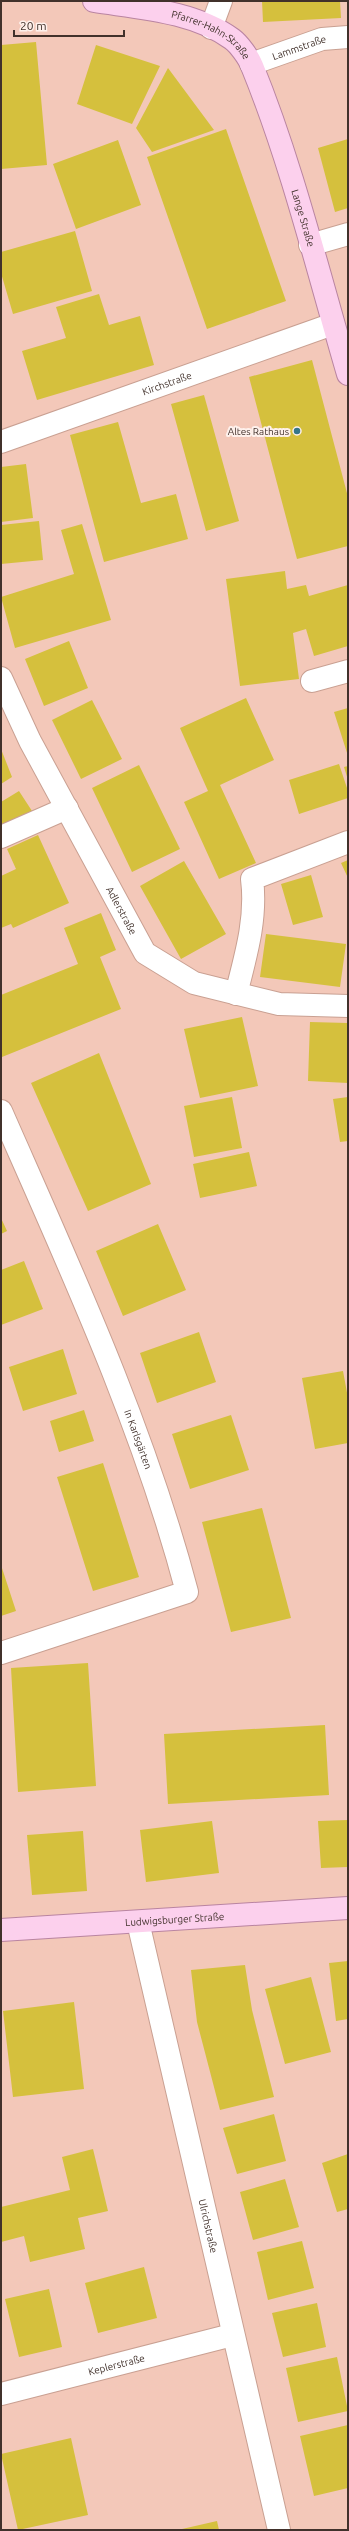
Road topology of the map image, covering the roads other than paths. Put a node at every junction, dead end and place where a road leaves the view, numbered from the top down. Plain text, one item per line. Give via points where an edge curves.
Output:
1 (94, 1) edge
2 (220, 1) edge
3 (211, 28) junction
4 (348, 37) edge
5 (251, 64) junction
6 (348, 234) edge
7 (310, 245) junction
8 (333, 324) junction
9 (348, 374) edge
10 (1, 442) edge
11 (348, 671) edge
12 (1, 678) edge
13 (312, 681) dead end
14 (66, 808) junction
15 (1, 837) edge
16 (348, 842) edge
17 (236, 994) junction
18 (348, 1006) edge
19 (1, 1111) edge
20 (1, 1653) edge
21 (348, 1908) edge
22 (138, 1922) junction
23 (1, 1930) edge
24 (232, 2335) junction
25 (1, 2394) edge
26 (279, 2530) edge

1 - 3 main road, Pfarrer-Hahn-Straße via 160,10
2 - 3 street
3 - 5 main road, Pfarrer-Hahn-Straße via 233,40
4 - 5 street, Lammstraße via 322,40
5 - 7 main road, Lange Straße
6 - 7 street
7 - 8 main road, Lange Straße
8 - 9 main road, Lange Straße
8 - 10 street, Kirchstraße
11 - 13 street
12 - 14 street, Adlerstraße via 30,741
14 - 15 street
14 - 17 street, Adlerstraße via 145,953 194,983
16 - 17 street via 252,879 255,900 252,929
17 - 18 street, Adlerstraße via 279,1004
19 - 20 street, In Karlsgärten via 109,1359 168,1520 187,1592
21 - 22 main road, Ludwigsburger Straße
22 - 23 main road, Ludwigsburger Straße
22 - 24 street, Ulrichstraße
24 - 25 street, Keplerstraße
24 - 26 street, Ulrichstraße

